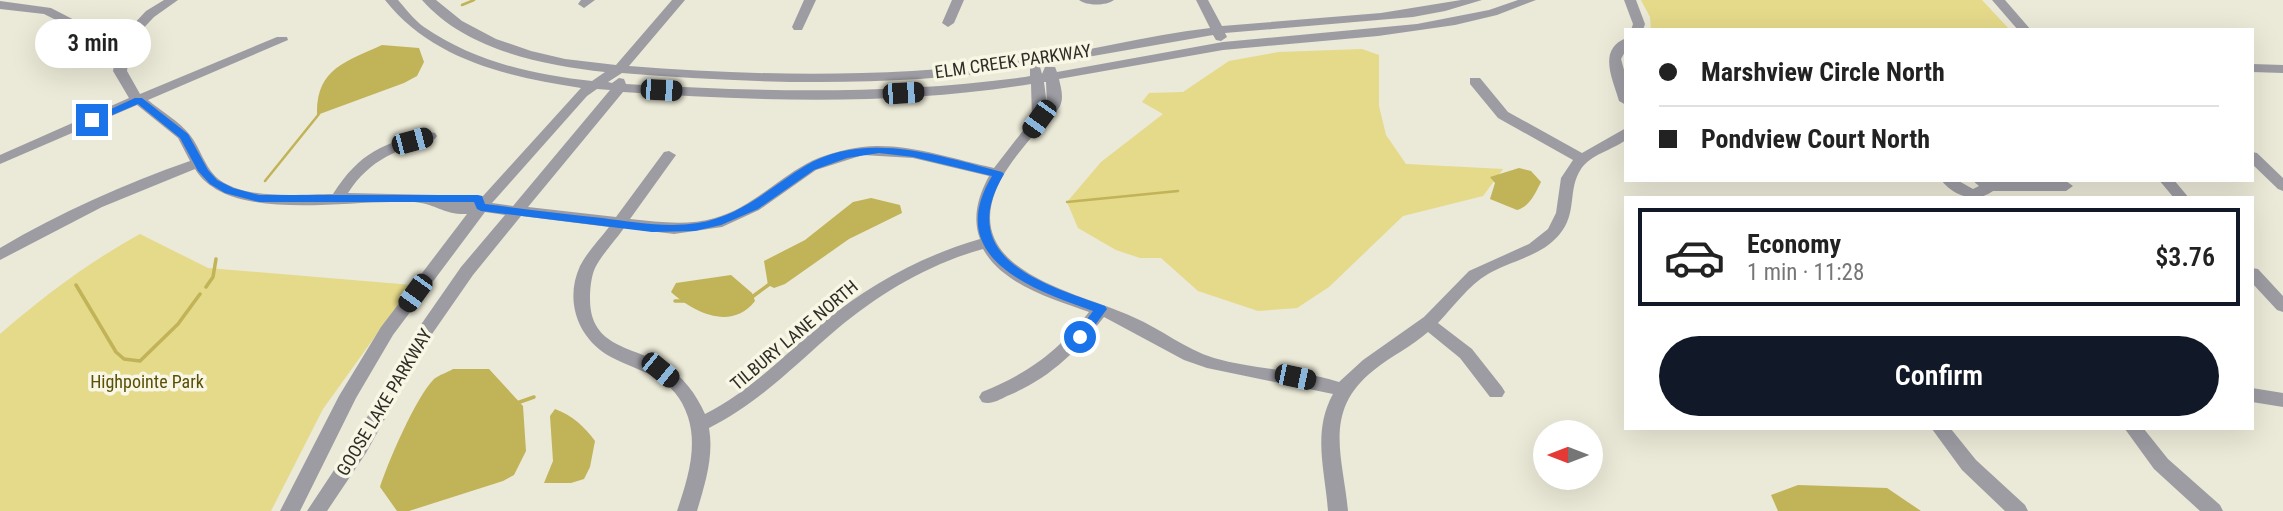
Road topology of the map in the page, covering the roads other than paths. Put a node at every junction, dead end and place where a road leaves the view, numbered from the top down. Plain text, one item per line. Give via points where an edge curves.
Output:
1 (172, 0) edge
2 (391, 0) edge
3 (428, 0) edge
4 (679, 0) edge
5 (810, 0) edge
6 (958, 0) edge
7 (1085, 0) edge
8 (1108, 0) edge
9 (1202, 0) edge
10 (1475, 0) edge
11 (1530, 0) edge
12 (1630, 0) edge
13 (1998, 0) edge
14 (0, 5) edge
15 (948, 23) dead end
16 (799, 27) dead end
17 (1638, 28) edge
18 (2023, 28) edge
19 (1218, 30) junction
20 (134, 32) junction
21 (282, 40) dead end
22 (1624, 44) edge
23 (1225, 46) junction
24 (1048, 60) junction
25 (1033, 63) junction
26 (2254, 68) edge
27 (619, 69) junction
28 (2283, 69) edge
29 (1052, 78) junction
30 (1037, 80) junction
31 (1475, 81) dead end
32 (592, 85) junction
33 (619, 88) junction
34 (1624, 94) edge
35 (139, 100) junction
36 (1039, 119) junction
37 (430, 136) dead end
38 (1624, 136) edge
39 (669, 155) dead end
40 (2254, 158) edge
41 (1582, 159) junction
42 (0, 160) edge
43 (198, 163) junction
44 (998, 174) junction
45 (1950, 182) edge
46 (2168, 182) edge
47 (1984, 183) edge
48 (2283, 186) edge
49 (2068, 188) edge
50 (2180, 196) edge
51 (337, 199) junction
52 (481, 207) junction
53 (515, 211) junction
54 (617, 224) junction
55 (988, 242) junction
56 (0, 255) edge
57 (2254, 275) edge
58 (2283, 306) edge
59 (1101, 309) junction
60 (1427, 324) junction
61 (1342, 390) junction
62 (1496, 392) dead end
63 (2254, 395) edge
64 (988, 397) dead end
65 (2283, 400) edge
66 (700, 424) junction
67 (1942, 430) edge
68 (2135, 430) edge
69 (290, 511) edge
70 (317, 511) edge
71 (687, 511) edge
72 (1338, 511) edge
73 (2018, 511) edge
74 (2213, 511) edge

1 - 20 street
2 - 32 street, ELM CREEK PARKWAY via 433,39 465,54 541,77
3 - 27 street, ELM CREEK PARKWAY via 456,22 493,41 549,58
4 - 27 street
5 - 16 street
6 - 15 street
7 - 8 street
9 - 19 street
10 - 19 street, ELM CREEK PARKWAY via 1393,16
11 - 23 street, ELM CREEK PARKWAY via 1481,17 1423,28
12 - 17 street
13 - 18 street
14 - 20 street via 47,11 84,30
19 - 23 street
19 - 24 street, ELM CREEK PARKWAY
20 - 35 street via 124,47 120,71
21 - 35 street
22 - 34 street via 1614,59
23 - 29 street, ELM CREEK PARKWAY
24 - 25 street, ELM CREEK PARKWAY
24 - 29 street
25 - 27 street, ELM CREEK PARKWAY via 860,78
25 - 30 street
26 - 28 street
27 - 32 street, GOOSE LAKE PARKWAY
27 - 33 street
29 - 30 street, ELM CREEK PARKWAY
29 - 36 street via 1053,106
30 - 33 street, ELM CREEK PARKWAY via 929,92 831,96
30 - 36 street
31 - 41 street via 1503,115
32 - 33 street, ELM CREEK PARKWAY
32 - 52 street, GOOSE LAKE PARKWAY
33 - 53 street, GOOSE LAKE PARKWAY
35 - 42 street
35 - 43 street via 184,136
36 - 44 street
37 - 51 street via 371,156
38 - 41 street
39 - 54 street
40 - 48 street
41 - 60 street via 1570,176 1564,218 1553,233 1526,253 1466,281
43 - 51 street via 213,182 249,196
43 - 56 street via 89,206
44 - 54 street via 913,153 863,151 811,167 754,207 717,223 674,229
44 - 55 street via 983,210
45 - 47 street via 1972,194 1982,193
46 - 50 street
47 - 49 street
51 - 52 street via 427,199 468,211
52 - 53 street
52 - 69 street, GOOSE LAKE PARKWAY via 387,331 327,432
53 - 54 street
53 - 70 street, GOOSE LAKE PARKWAY via 426,330
54 - 66 street via 588,266 581,287 584,320 603,345 660,370 675,383 688,397
55 - 59 street via 1012,271 1054,293
55 - 66 street, TILBURY LANE NORTH via 934,259 882,289 849,311 741,404
57 - 58 street
59 - 61 street via 1210,364 1295,377
59 - 64 street via 1064,355 1044,371
60 - 61 street via 1363,368
60 - 62 street via 1472,358
61 - 72 street via 1330,428
63 - 65 street
66 - 71 street via 702,458
67 - 73 street via 1969,465
68 - 74 street via 2161,464

